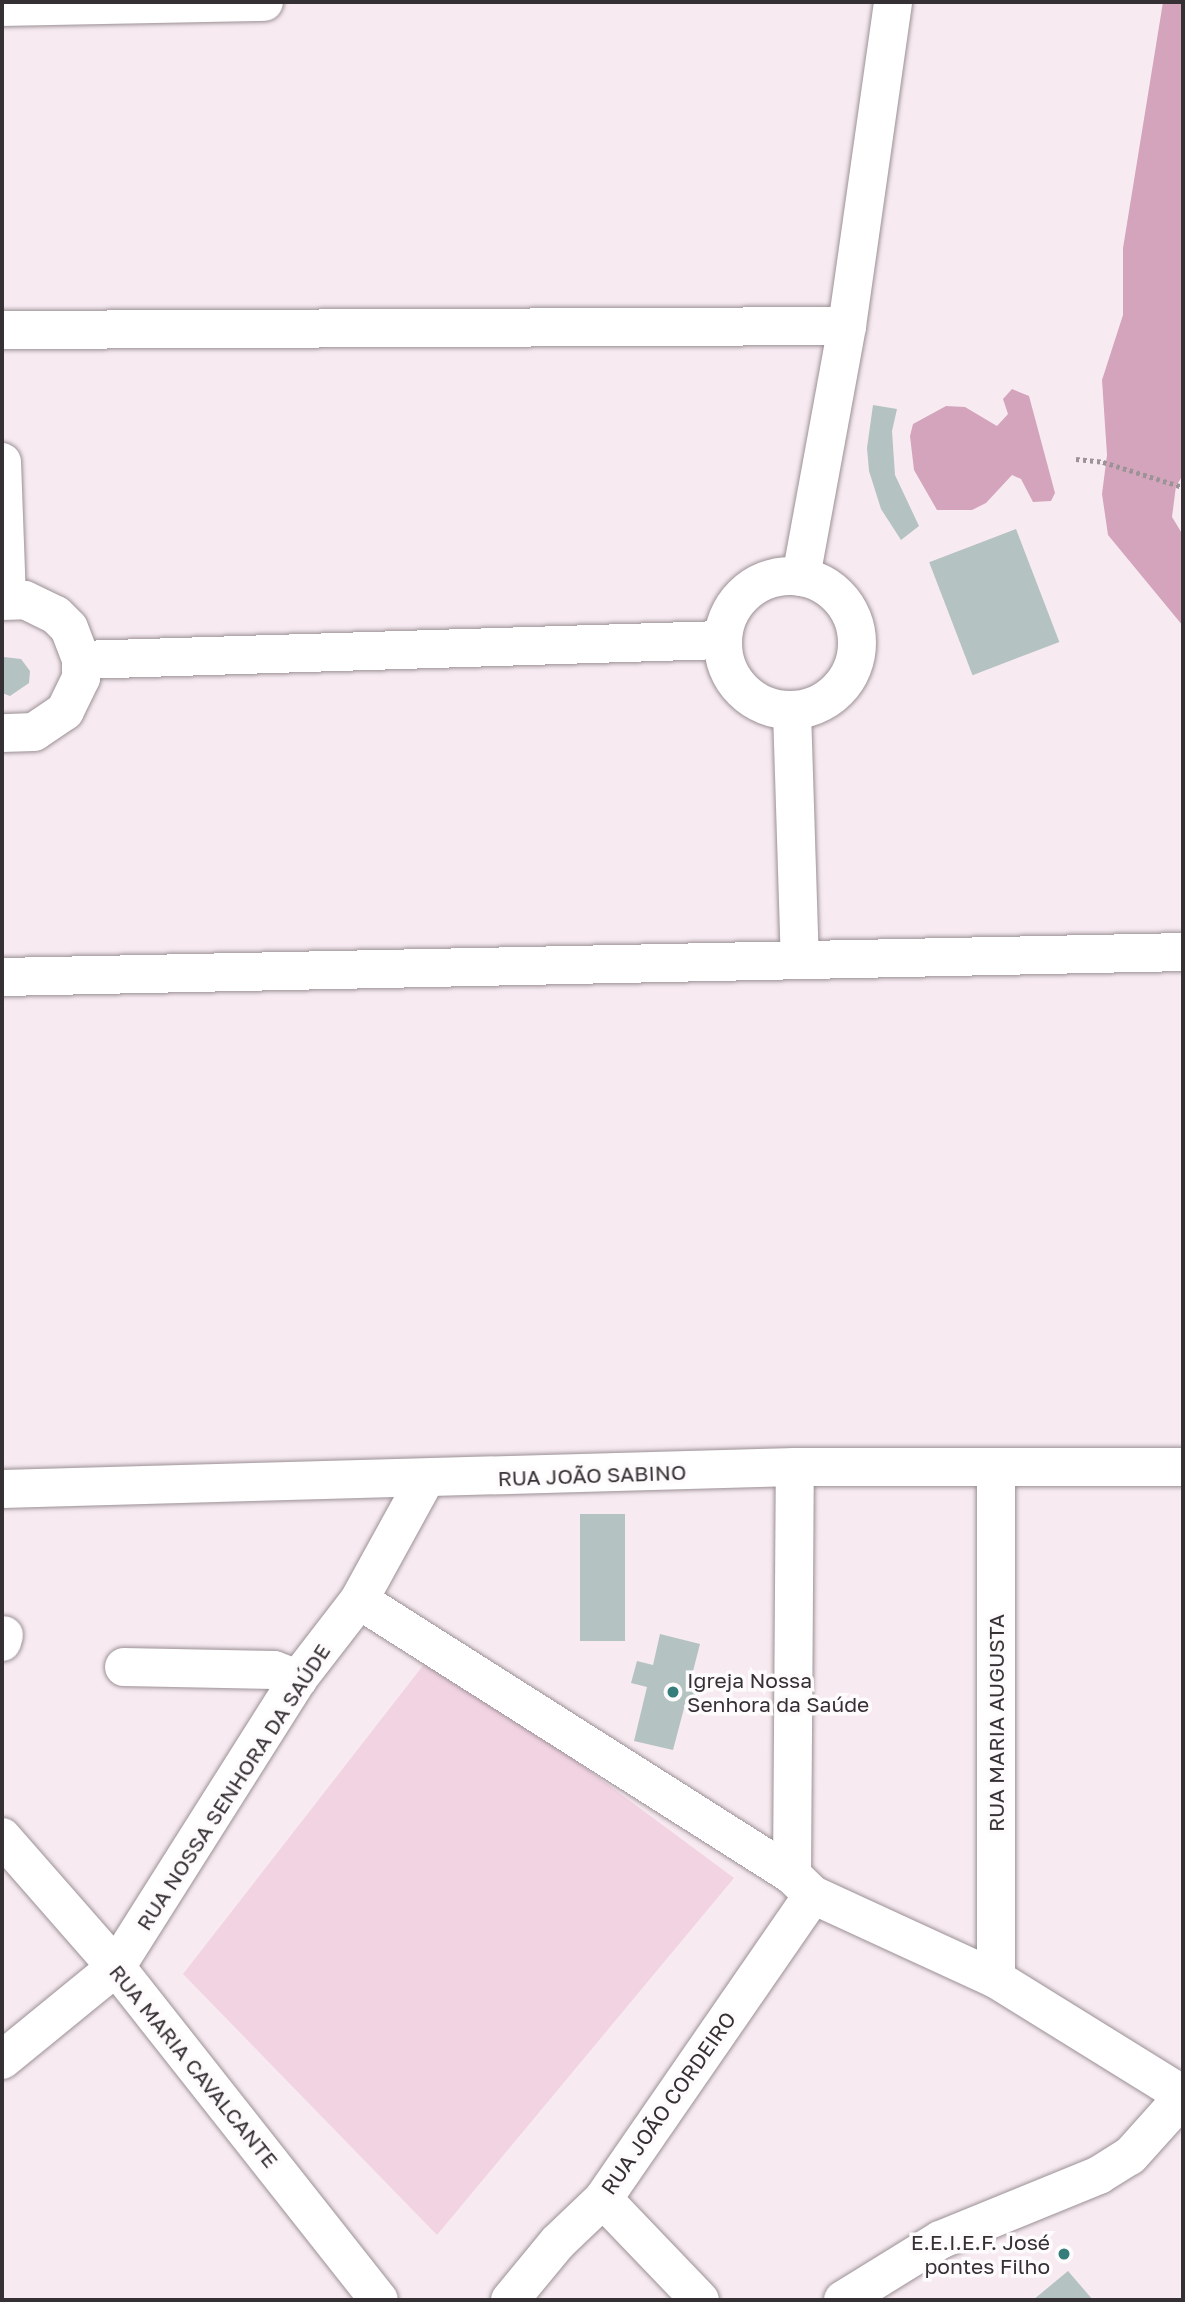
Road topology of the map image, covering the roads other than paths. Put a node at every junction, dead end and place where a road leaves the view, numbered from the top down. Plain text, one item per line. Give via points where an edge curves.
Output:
1 (264, 2) edge
2 (893, 2) edge
3 (2, 7) edge
4 (847, 326) junction
5 (2, 330) edge
6 (2, 462) edge
7 (801, 577) junction
8 (4, 601) edge
9 (722, 640) junction
10 (81, 660) junction
11 (792, 711) junction
12 (2, 733) edge
13 (1183, 952) edge
14 (800, 960) junction
15 (2, 977) edge
16 (795, 1467) junction
17 (996, 1467) junction
18 (1183, 1467) edge
19 (425, 1480) junction
20 (2, 1489) edge
21 (359, 1600) junction
22 (124, 1667) dead end
23 (298, 1679) junction
24 (2, 1837) edge
25 (803, 1885) junction
26 (116, 1967) junction
27 (996, 1979) junction
28 (2, 2060) edge
29 (1183, 2096) edge
30 (603, 2199) junction
31 (373, 2298) edge
32 (510, 2300) edge
33 (700, 2300) edge
34 (843, 2300) edge

1 - 3 street
2 - 4 street
4 - 5 street
4 - 7 street
6 - 8 street
7 - 9 street via 784,576 754,586 732,609
7 - 11 street via 833,591 845,604 858,636 857,654 842,688 811,708
8 - 10 street via 24,600 56,615 77,643
9 - 10 street
9 - 11 street via 724,659 742,691 774,709
10 - 12 street via 81,678 65,712 34,732
11 - 14 street
13 - 14 street
14 - 15 street
16 - 17 street, RUA JOÃO SABINO
16 - 19 street, RUA JOÃO SABINO
16 - 25 street
17 - 18 street, RUA JOÃO SABINO
17 - 27 street, RUA MARIA AUGUSTA
19 - 20 street, RUA JOÃO SABINO
19 - 21 street, RUA NOSSA SENHORA DA SAÚDE
21 - 23 street, RUA NOSSA SENHORA DA SAÚDE
21 - 25 street
22 - 23 street via 274,1670
23 - 26 street, RUA NOSSA SENHORA DA SAÚDE
24 - 26 street, RUA MARIA CAVALCANTE
25 - 27 street
25 - 30 street, RUA JOÃO CORDEIRO
26 - 28 street, RUA NOSSA SENHORA DA SAÚDE
26 - 31 street, RUA MARIA CAVALCANTE
27 - 29 street
29 - 34 street via 1130,2156 1100,2175 940,2241
30 - 32 street, RUA JOÃO CORDEIRO via 558,2242
30 - 33 street

